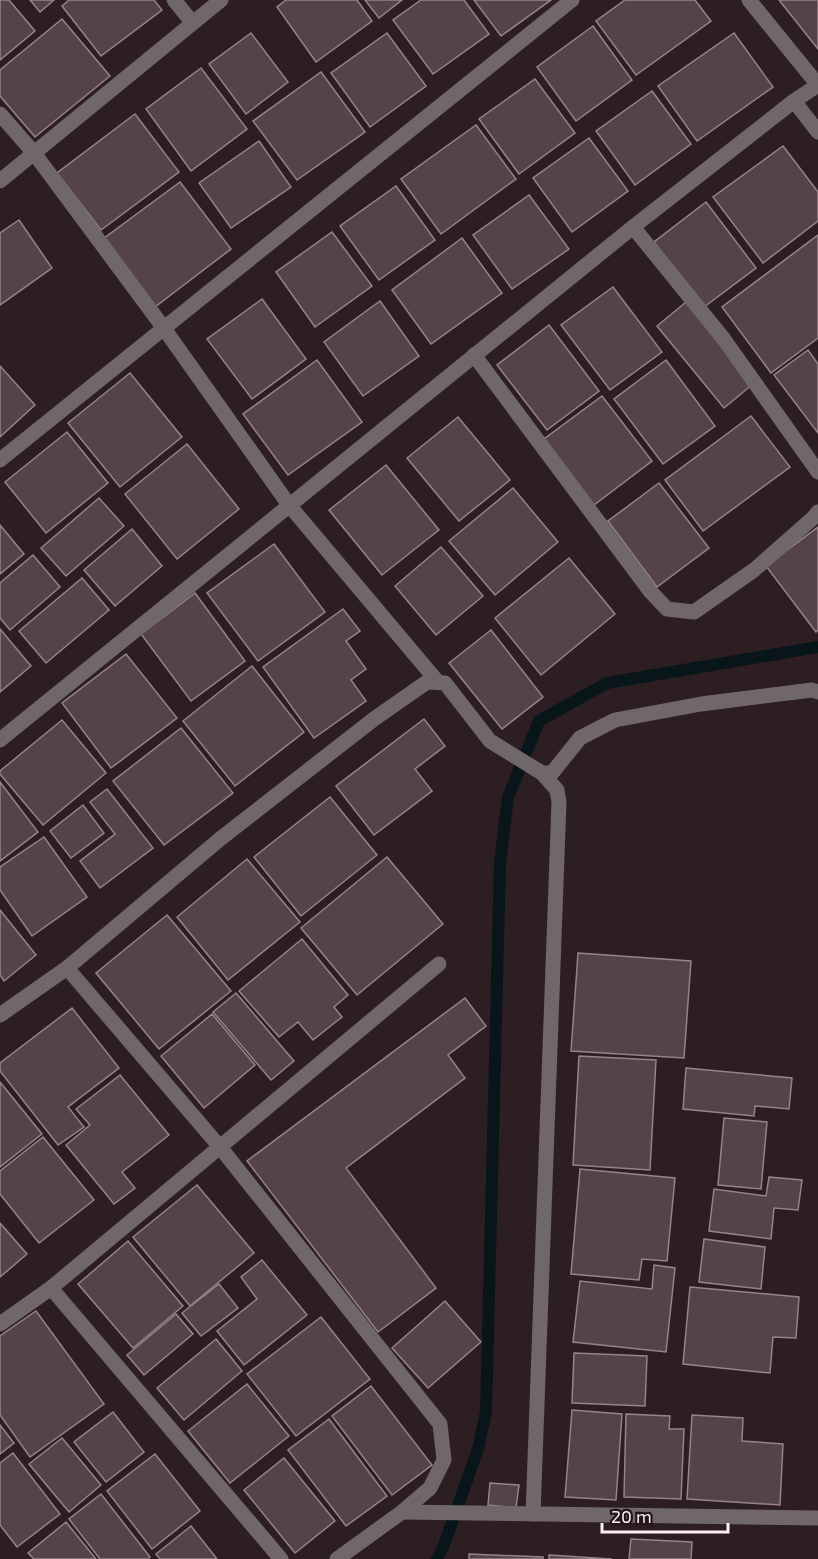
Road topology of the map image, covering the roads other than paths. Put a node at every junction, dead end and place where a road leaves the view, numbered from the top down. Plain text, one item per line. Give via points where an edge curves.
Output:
1 (174, 0) edge
2 (220, 0) edge
3 (572, 0) edge
4 (749, 0) edge
5 (192, 22) junction
6 (818, 85) edge
7 (794, 101) junction
8 (0, 114) edge
9 (818, 132) edge
10 (34, 153) junction
11 (0, 181) edge
12 (633, 227) junction
13 (163, 327) junction
14 (474, 355) junction
15 (0, 460) edge
16 (818, 472) edge
17 (289, 505) junction
18 (818, 512) edge
19 (437, 681) junction
20 (818, 692) edge
21 (0, 740) edge
22 (538, 771) junction
23 (439, 964) dead end
24 (67, 968) junction
25 (0, 1016) edge
26 (220, 1147) junction
27 (51, 1288) junction
28 (0, 1324) edge
29 (402, 1512) junction
30 (533, 1514) junction
31 (818, 1518) edge
32 (281, 1559) edge
33 (337, 1559) edge

1 - 5 street
2 - 5 street
3 - 13 street
4 - 6 street
5 - 10 street
6 - 7 street
7 - 9 street
7 - 12 street
8 - 10 street
10 - 11 street
10 - 13 street
12 - 14 street
12 - 16 street via 723,338
13 - 15 street
13 - 17 street
14 - 17 street
14 - 18 street via 667,609 694,612 754,570
17 - 19 street
17 - 21 street
19 - 22 street via 445,683 490,741
19 - 24 street via 427,682 374,720 220,839
20 - 22 street via 701,704 615,720 580,738 552,773
22 - 30 street via 557,790 559,802
23 - 26 street
24 - 25 street
24 - 26 street
26 - 27 street
26 - 29 street via 440,1424 444,1460 430,1488
27 - 28 street
27 - 32 street
29 - 30 street
29 - 33 street
30 - 31 street

